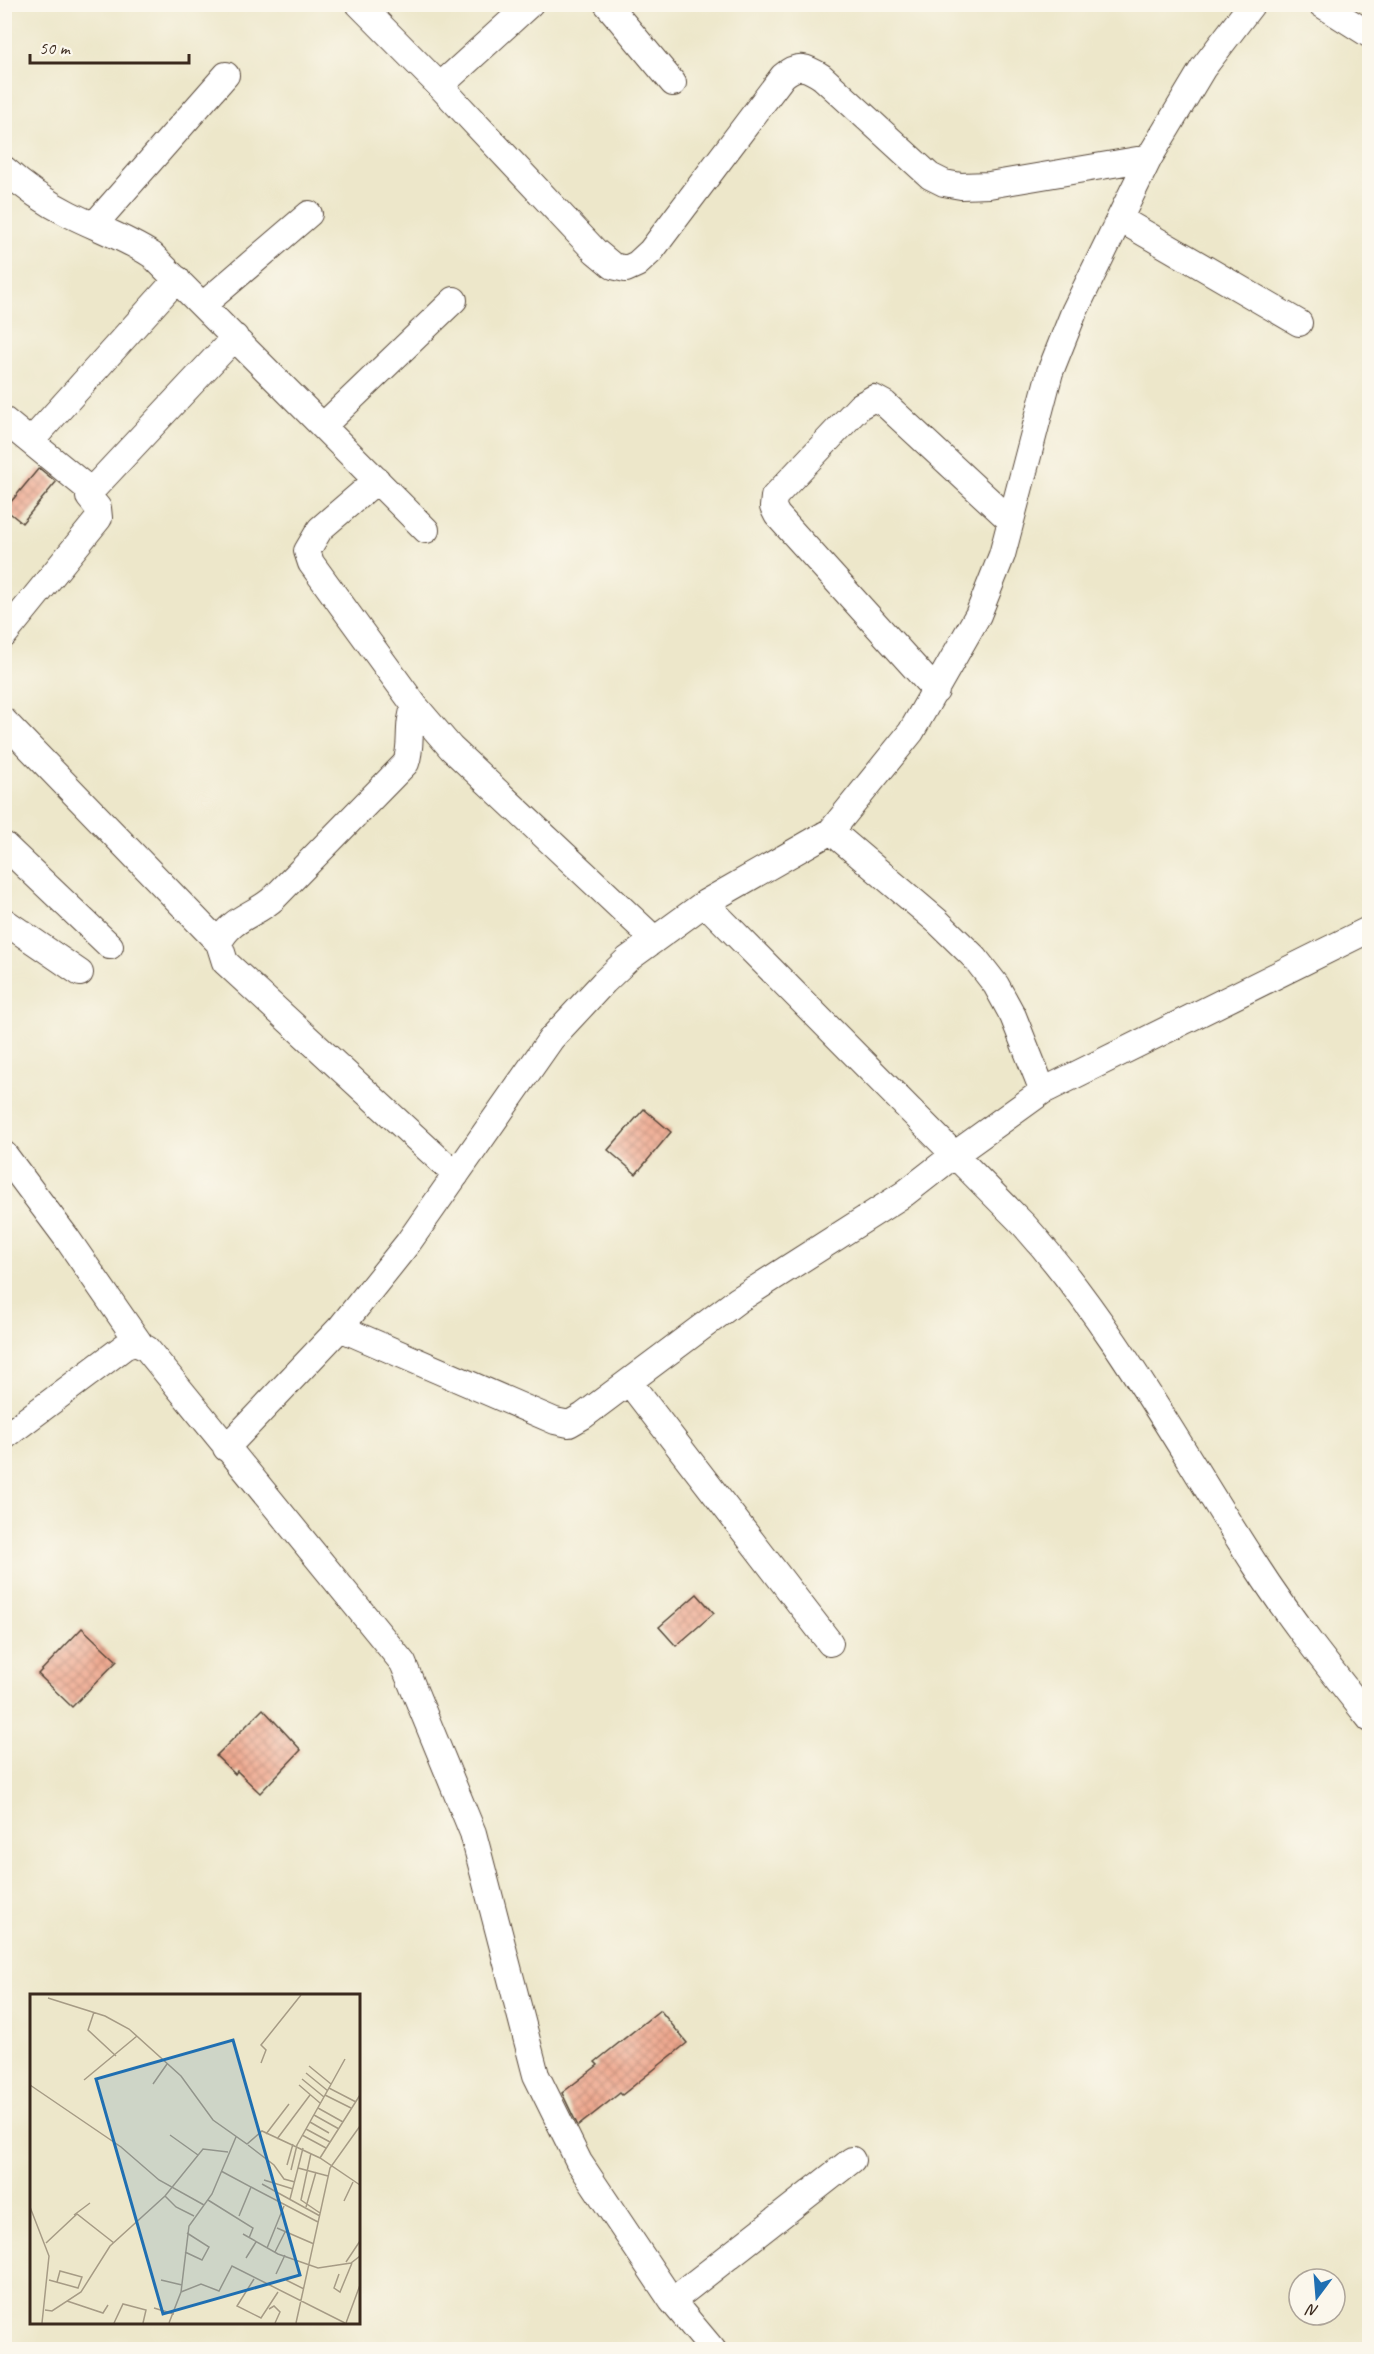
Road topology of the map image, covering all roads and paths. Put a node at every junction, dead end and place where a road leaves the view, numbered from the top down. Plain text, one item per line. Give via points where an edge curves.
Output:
1 (358, 4) edge
2 (530, 4) edge
3 (607, 4) edge
4 (1251, 4) edge
5 (1321, 4) edge
6 (1370, 35) edge
7 (226, 75) dead end
8 (673, 83) dead end
9 (440, 87) junction
10 (1149, 158) junction
11 (4, 169) edge
12 (309, 214) dead end
13 (1120, 219) junction
14 (94, 225) junction
15 (177, 279) junction
16 (454, 300) dead end
17 (203, 305) junction
18 (1299, 323) dead end
19 (235, 337) junction
20 (4, 420) edge
21 (323, 426) junction
22 (31, 441) junction
23 (376, 480) junction
24 (91, 491) junction
25 (1011, 521) junction
26 (426, 530) dead end
27 (4, 635) edge
28 (936, 691) junction
29 (415, 706) junction
30 (4, 721) edge
31 (831, 831) junction
32 (4, 845) edge
33 (705, 903) junction
34 (4, 921) edge
35 (1370, 929) edge
36 (654, 939) junction
37 (219, 943) junction
38 (110, 946) dead end
39 (81, 973) dead end
40 (1043, 1091) junction
41 (4, 1154) edge
42 (954, 1155) junction
43 (456, 1175) junction
44 (340, 1328) junction
45 (140, 1344) junction
46 (629, 1382) junction
47 (4, 1437) edge
48 (226, 1448) junction
49 (830, 1643) dead end
50 (1370, 1719) edge
51 (852, 2160) dead end
52 (672, 2301) junction
53 (713, 2349) edge

1 - 9 street
2 - 9 street
3 - 8 street
4 - 10 street via 1203,69
5 - 6 street
7 - 14 street
9 - 10 street via 596,251 613,266 626,269 651,251 792,69 808,68 822,76 930,176 944,183 989,185
10 - 13 street
11 - 14 street via 41,199
12 - 17 street
13 - 18 street
13 - 25 street via 1060,344
14 - 15 street via 152,255
15 - 17 street
15 - 22 street
16 - 21 street
17 - 19 street
19 - 21 street
19 - 24 street
20 - 22 street
21 - 23 street
22 - 24 street
23 - 26 street
23 - 29 street via 320,529 307,551 311,563
24 - 27 street via 89,497 98,508 99,518
25 - 28 street via 978,615
25 - 28 street via 885,404 873,398 860,405 774,497 777,515
28 - 31 street via 901,747
29 - 36 street via 451,748
29 - 37 street via 410,716 406,763 274,898 232,924
30 - 37 street
31 - 33 street
31 - 40 street via 975,958 1013,1016
32 - 38 street
33 - 36 street
33 - 42 street
34 - 39 street
35 - 40 street
36 - 43 street via 628,959 551,1039
37 - 43 street via 225,962
40 - 42 street
41 - 45 street
42 - 46 street via 904,1194 738,1300
42 - 50 street via 1052,1256 1107,1329 1288,1614
43 - 44 street
44 - 46 street via 569,1424
44 - 48 street
45 - 47 street via 124,1347
45 - 48 street
46 - 49 street
48 - 52 street via 403,1663 473,1833 536,2075 579,2162
51 - 52 street
52 - 53 street

